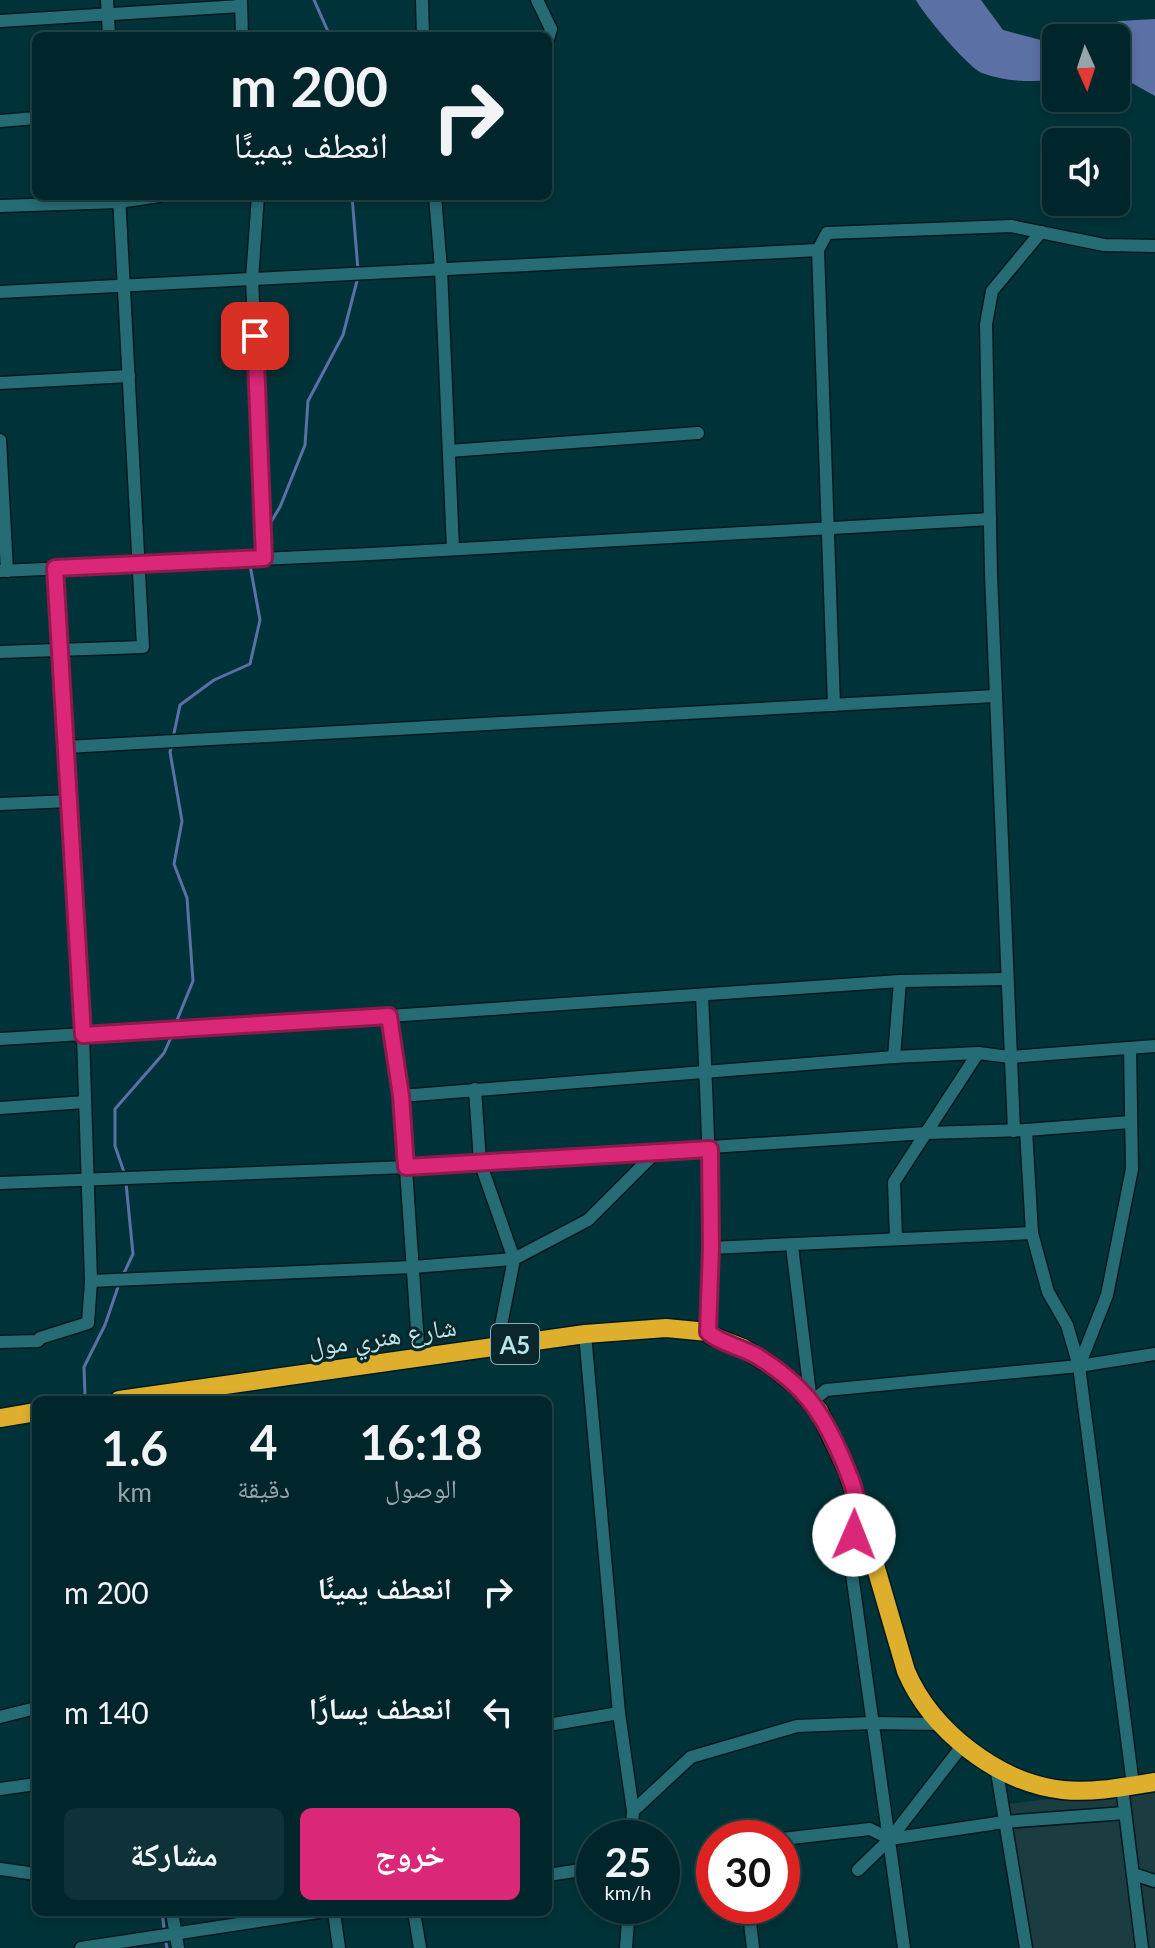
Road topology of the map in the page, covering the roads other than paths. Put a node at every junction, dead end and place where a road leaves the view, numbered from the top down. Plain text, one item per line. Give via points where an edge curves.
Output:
1 (107, 0) edge
2 (422, 0) edge
3 (537, 0) edge
4 (241, 3) edge
5 (108, 15) junction
6 (0, 21) edge
7 (109, 32) edge
8 (242, 32) edge
9 (423, 32) edge
10 (550, 32) edge
11 (32, 118) edge
12 (0, 121) edge
13 (102, 200) edge
14 (119, 200) edge
15 (258, 200) edge
16 (435, 200) edge
17 (0, 206) edge
18 (1041, 232) junction
19 (1155, 246) edge
20 (818, 250) junction
21 (441, 269) junction
22 (252, 279) junction
23 (124, 286) junction
24 (0, 292) edge
25 (129, 376) junction
26 (0, 383) edge
27 (698, 433) dead end
28 (0, 440) edge
29 (449, 451) junction
30 (990, 519) junction
31 (828, 528) junction
32 (453, 549) junction
33 (264, 558) junction
34 (139, 564) junction
35 (55, 568) junction
36 (4, 571) edge
37 (60, 650) junction
38 (0, 652) edge
39 (995, 696) junction
40 (834, 705) junction
41 (66, 747) junction
42 (70, 801) junction
43 (0, 804) edge
44 (1006, 979) junction
45 (900, 981) junction
46 (702, 995) junction
47 (389, 1016) junction
48 (83, 1035) junction
49 (0, 1039) edge
50 (1155, 1046) edge
51 (1130, 1048) junction
52 (978, 1053) junction
53 (894, 1057) junction
54 (1010, 1057) junction
55 (706, 1073) junction
56 (475, 1089) junction
57 (401, 1096) junction
58 (85, 1102) junction
59 (0, 1108) edge
60 (1130, 1122) junction
61 (1020, 1130) junction
62 (926, 1133) junction
63 (710, 1149) junction
64 (656, 1152) junction
65 (480, 1162) junction
66 (406, 1167) junction
67 (88, 1179) junction
68 (0, 1183) edge
69 (1032, 1233) junction
70 (896, 1238) junction
71 (792, 1246) junction
72 (711, 1248) junction
73 (514, 1259) junction
74 (413, 1267) junction
75 (91, 1281) junction
76 (708, 1332) junction
77 (585, 1334) junction
78 (0, 1342) edge
79 (497, 1346) junction
80 (1155, 1354) edge
81 (419, 1359) junction
82 (1079, 1366) junction
83 (148, 1396) edge
84 (811, 1402) junction
85 (32, 1413) edge
86 (0, 1418) edge
87 (857, 1504) junction
88 (32, 1709) edge
89 (619, 1713) junction
90 (0, 1717) edge
91 (872, 1723) junction
92 (552, 1724) edge
93 (939, 1724) junction
94 (962, 1746) junction
95 (996, 1766) junction
96 (1155, 1782) edge
97 (32, 1785) edge
98 (1127, 1786) junction
99 (0, 1789) edge
100 (633, 1811) junction
101 (1125, 1813) junction
102 (632, 1820) edge
103 (1004, 1822) junction
104 (800, 1837) edge
105 (890, 1839) junction
106 (0, 1869) edge
107 (858, 1870) dead end
108 (576, 1871) edge
109 (32, 1873) edge
110 (552, 1874) edge
111 (1133, 1874) junction
112 (1155, 1881) edge
113 (173, 1916) edge
114 (292, 1916) edge
115 (335, 1916) edge
116 (415, 1916) edge
117 (628, 1924) edge
118 (750, 1924) edge
119 (175, 1934) junction
120 (81, 1948) edge
121 (178, 1948) edge
122 (339, 1948) edge
123 (420, 1948) edge
124 (626, 1948) edge
125 (753, 1948) edge
126 (904, 1948) edge
127 (1026, 1948) edge
128 (1142, 1948) edge

1 - 5 street
2 - 9 street
3 - 10 street
4 - 5 street
4 - 8 street
5 - 6 street
5 - 7 street
11 - 12 street
13 - 17 street
14 - 23 street
15 - 22 street
16 - 21 street
18 - 19 street via 1104,245
18 - 20 street via 1011,226 827,233
18 - 30 street via 992,291 986,324
20 - 21 street
20 - 31 street
21 - 22 street
21 - 29 street
22 - 23 street
22 - 33 street
23 - 24 street
23 - 25 street
25 - 26 street
25 - 34 street
27 - 29 street
28 - 36 street
29 - 32 street
30 - 31 street
30 - 39 street
31 - 32 street
31 - 40 street
32 - 33 street
33 - 34 street
34 - 35 street
34 - 37 street via 143,647
35 - 36 street
35 - 37 street
37 - 38 street
37 - 41 street
39 - 40 street
39 - 44 street
40 - 41 street
41 - 42 street
42 - 43 street
42 - 48 street
44 - 45 street
44 - 54 street
45 - 46 street
45 - 53 street
46 - 47 street
46 - 55 street
47 - 48 street
47 - 57 street
48 - 49 street
48 - 58 street
50 - 51 street
51 - 54 street
51 - 60 street
52 - 53 street
52 - 54 street
52 - 62 street
53 - 55 street
54 - 61 street
55 - 56 street
55 - 63 street
56 - 57 street
56 - 65 street
57 - 66 street
58 - 59 street
58 - 67 street
60 - 61 street
60 - 82 street via 1132,1169 1121,1233 1107,1295
61 - 62 street
61 - 69 street
62 - 63 street
62 - 70 street via 894,1182
63 - 64 street
63 - 72 street
64 - 65 street
64 - 73 street via 588,1220
65 - 66 street
65 - 73 street
66 - 67 street
66 - 74 street
67 - 68 street
67 - 75 street
69 - 70 street
69 - 82 street via 1048,1292 1067,1325
70 - 71 street
71 - 72 street
71 - 84 street
72 - 76 street
73 - 74 street
73 - 79 street
74 - 75 street
74 - 81 street
75 - 78 street via 88,1323 38,1341
76 - 77 highway, شارع هنري مول / A5 via 666,1328
76 - 84 highway, شارع هنري مول / A5 via 772,1366
77 - 79 highway, شارع هنري مول / A5
77 - 89 street
79 - 81 highway, شارع هنري مول / A5
80 - 82 street
81 - 83 highway, شارع هنري مول / A5
82 - 84 street via 826,1390
82 - 98 street
84 - 87 highway, شارع هنري مول / A5 via 828,1425
85 - 86 highway
87 - 91 street via 851,1567
87 - 93 highway, شارع هنري مول / A5 via 906,1671
88 - 90 street
89 - 92 street
89 - 100 street
91 - 93 street
91 - 100 street via 797,1726 691,1757
91 - 105 street
93 - 94 highway, شارع هنري مول / A5
94 - 95 highway, شارع هنري مول / A5
94 - 105 street
95 - 98 highway, شارع هنري مول / A5 via 1060,1790
95 - 103 street
96 - 98 highway, شارع هنري مول / A5
97 - 99 street
98 - 101 street
100 - 102 street
101 - 103 street
101 - 111 street
103 - 105 street
103 - 127 street
104 - 105 street via 870,1829
105 - 107 street
105 - 126 street
106 - 109 street
108 - 110 street
111 - 112 street
111 - 128 street
113 - 119 street
114 - 119 street
115 - 122 street
116 - 123 street
117 - 124 street
118 - 125 street
119 - 120 street
119 - 121 street

